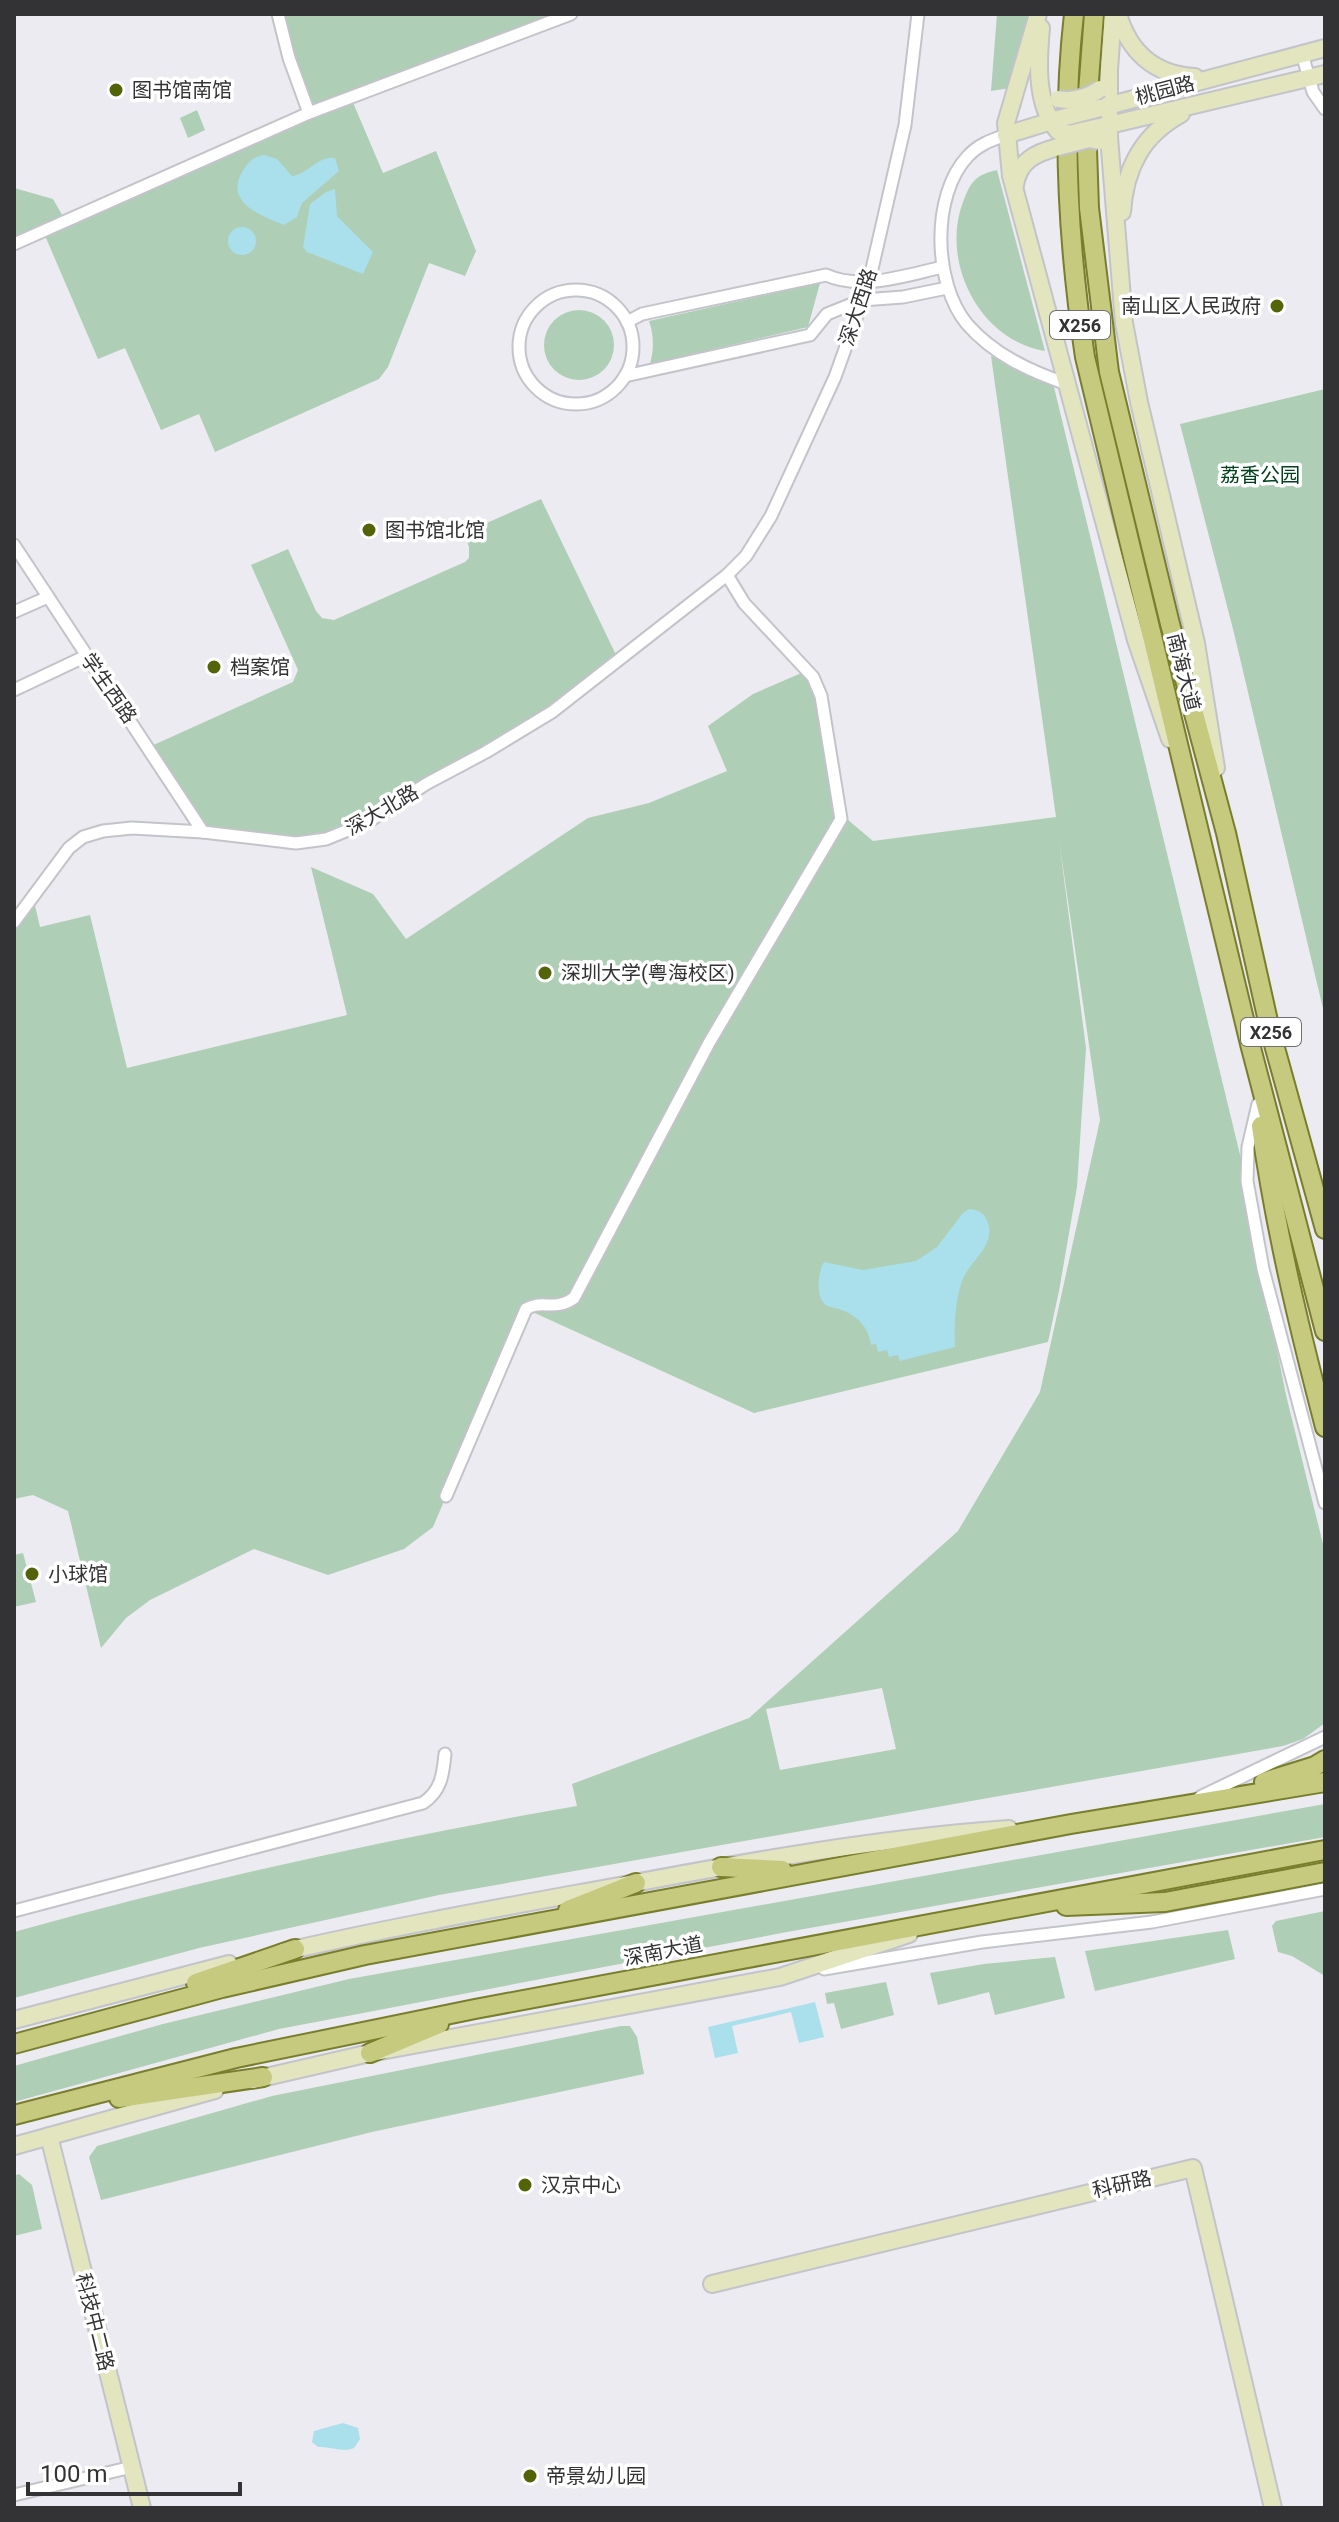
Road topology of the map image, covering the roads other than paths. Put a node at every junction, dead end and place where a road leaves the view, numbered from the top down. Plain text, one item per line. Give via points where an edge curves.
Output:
1 (278, 14) edge
2 (571, 14) edge
3 (918, 14) edge
4 (1040, 14) edge
5 (1074, 14) edge
6 (1094, 14) edge
7 (1116, 14) edge
8 (1325, 48) edge
9 (1302, 54) junction
10 (1109, 70) junction
11 (1040, 73) junction
12 (1325, 74) edge
13 (1217, 76) junction
14 (1308, 79) junction
15 (1208, 103) junction
16 (1104, 107) junction
17 (1325, 109) edge
18 (309, 113) junction
19 (1056, 130) junction
20 (1006, 135) junction
21 (1104, 137) junction
22 (1015, 191) junction
23 (14, 244) edge
24 (1118, 265) junction
25 (943, 267) junction
26 (869, 282) junction
27 (947, 288) junction
28 (862, 300) junction
29 (627, 322) junction
30 (625, 376) junction
31 (1067, 384) junction
32 (14, 545) edge
33 (727, 575) junction
34 (48, 597) junction
35 (14, 612) edge
36 (86, 656) junction
37 (14, 690) edge
38 (1192, 801) junction
39 (203, 832) junction
40 (1226, 833) junction
41 (14, 922) edge
42 (1250, 1044) junction
43 (1258, 1104) junction
44 (1315, 1193) junction
45 (1325, 1218) edge
46 (1325, 1229) edge
47 (1325, 1331) edge
48 (1325, 1427) edge
49 (446, 1496) dead end
50 (1325, 1503) edge
51 (1325, 1737) edge
52 (445, 1754) dead end
53 (1325, 1760) edge
54 (1325, 1782) edge
55 (1185, 1804) junction
56 (1071, 1824) junction
57 (1325, 1850) edge
58 (721, 1867) junction
59 (813, 1872) junction
60 (1325, 1872) edge
61 (636, 1883) junction
62 (1325, 1889) edge
63 (1007, 1908) junction
64 (14, 1911) edge
65 (967, 1915) junction
66 (532, 1925) junction
67 (295, 1949) junction
68 (780, 1977) junction
69 (475, 2009) junction
70 (14, 2020) edge
71 (22, 2041) edge
72 (370, 2053) junction
73 (263, 2077) junction
74 (20, 2114) edge
75 (49, 2136) junction
76 (14, 2146) edge
77 (712, 2284) dead end
78 (132, 2467) junction
79 (14, 2495) edge
80 (142, 2508) edge
81 (1273, 2508) edge

1 - 18 street
2 - 18 street
3 - 26 street, 深大西路 via 905,125
4 - 11 main road
4 - 20 main road
5 - 38 main road, 南海大道 / X256 via 1067,169 1081,329 1096,411
6 - 40 main road, 南海大道 / X256 via 1086,119 1089,208 1109,372
7 - 10 main road
7 - 13 main road via 1140,55 1153,66 1182,76
8 - 9 main road, 桃园路
9 - 13 main road, 桃园路
9 - 14 street
10 - 11 main road, bridge via 1100,89 1070,100 1049,91
10 - 16 main road
11 - 19 main road
12 - 14 main road, 桃园路
13 - 16 main road, 桃园路
14 - 15 main road, 桃园路
14 - 17 street
15 - 21 main road, 桃园路
15 - 24 main road via 1163,125 1138,151 1127,180
16 - 19 main road, 桃园路, bridge
16 - 21 main road
18 - 23 street
19 - 20 main road, 桃园路
19 - 21 main road, 桃园路, bridge
19 - 22 main road via 1029,158 1017,176
20 - 22 main road
20 - 25 street via 975,149 957,172 943,222
21 - 24 main road
22 - 31 main road
24 - 40 main road via 1139,402 1196,643
25 - 26 street
25 - 27 street
26 - 28 street, 深大西路
26 - 29 street via 826,275 642,314
27 - 28 street
27 - 31 street via 966,323 994,348
28 - 30 street via 827,314 810,335
28 - 33 street, 深大西路 via 835,377 771,516
29 - 30 street via 633,347
29 - 30 street via 601,296 564,292 531,312 519,349 531,383 558,401 596,400
31 - 38 main road via 1136,640
32 - 34 street, 学生西路
33 - 39 street, 深大北路 via 552,712 368,822 326,839 296,843
33 - 49 street via 744,603 813,677 821,696 841,819 709,1043 582,1286 566,1304 526,1309
34 - 35 street
34 - 36 street, 学生西路
36 - 37 street
36 - 39 street, 学生西路
38 - 42 main road, 南海大道 / X256
39 - 41 street, 深大北路 via 132,828 83,837
40 - 44 main road, 南海大道 / X256 via 1270,1030
42 - 43 main road
42 - 47 main road, 南海大道 / X256
43 - 48 main road via 1270,1192
43 - 50 street via 1247,1181 1263,1269
44 - 45 main road
44 - 46 main road, 南海大道 / X256
51 - 55 street
52 - 64 street via 442,1780 434,1796 423,1803
53 - 55 main road
54 - 55 main road
55 - 56 main road
56 - 58 main road via 951,1833
56 - 59 main road
57 - 63 main road, 深南大道
58 - 59 main road
58 - 61 main road
59 - 66 main road
60 - 63 main road via 1154,1903
61 - 66 main road
61 - 67 main road
62 - 68 street via 1152,1922 982,1942
63 - 65 main road, 深南大道
65 - 68 main road
65 - 69 main road, 深南大道
66 - 71 main road via 365,1955
67 - 70 main road
67 - 71 main road
68 - 72 main road
69 - 72 main road
69 - 74 main road, 深南大道 via 236,2058
72 - 73 main road
73 - 74 main road
73 - 75 main road
75 - 76 main road
75 - 78 main road, 科技中二路
77 - 81 main road, 科研路 via 1193,2168
78 - 79 street
78 - 80 main road, 科技中二路

